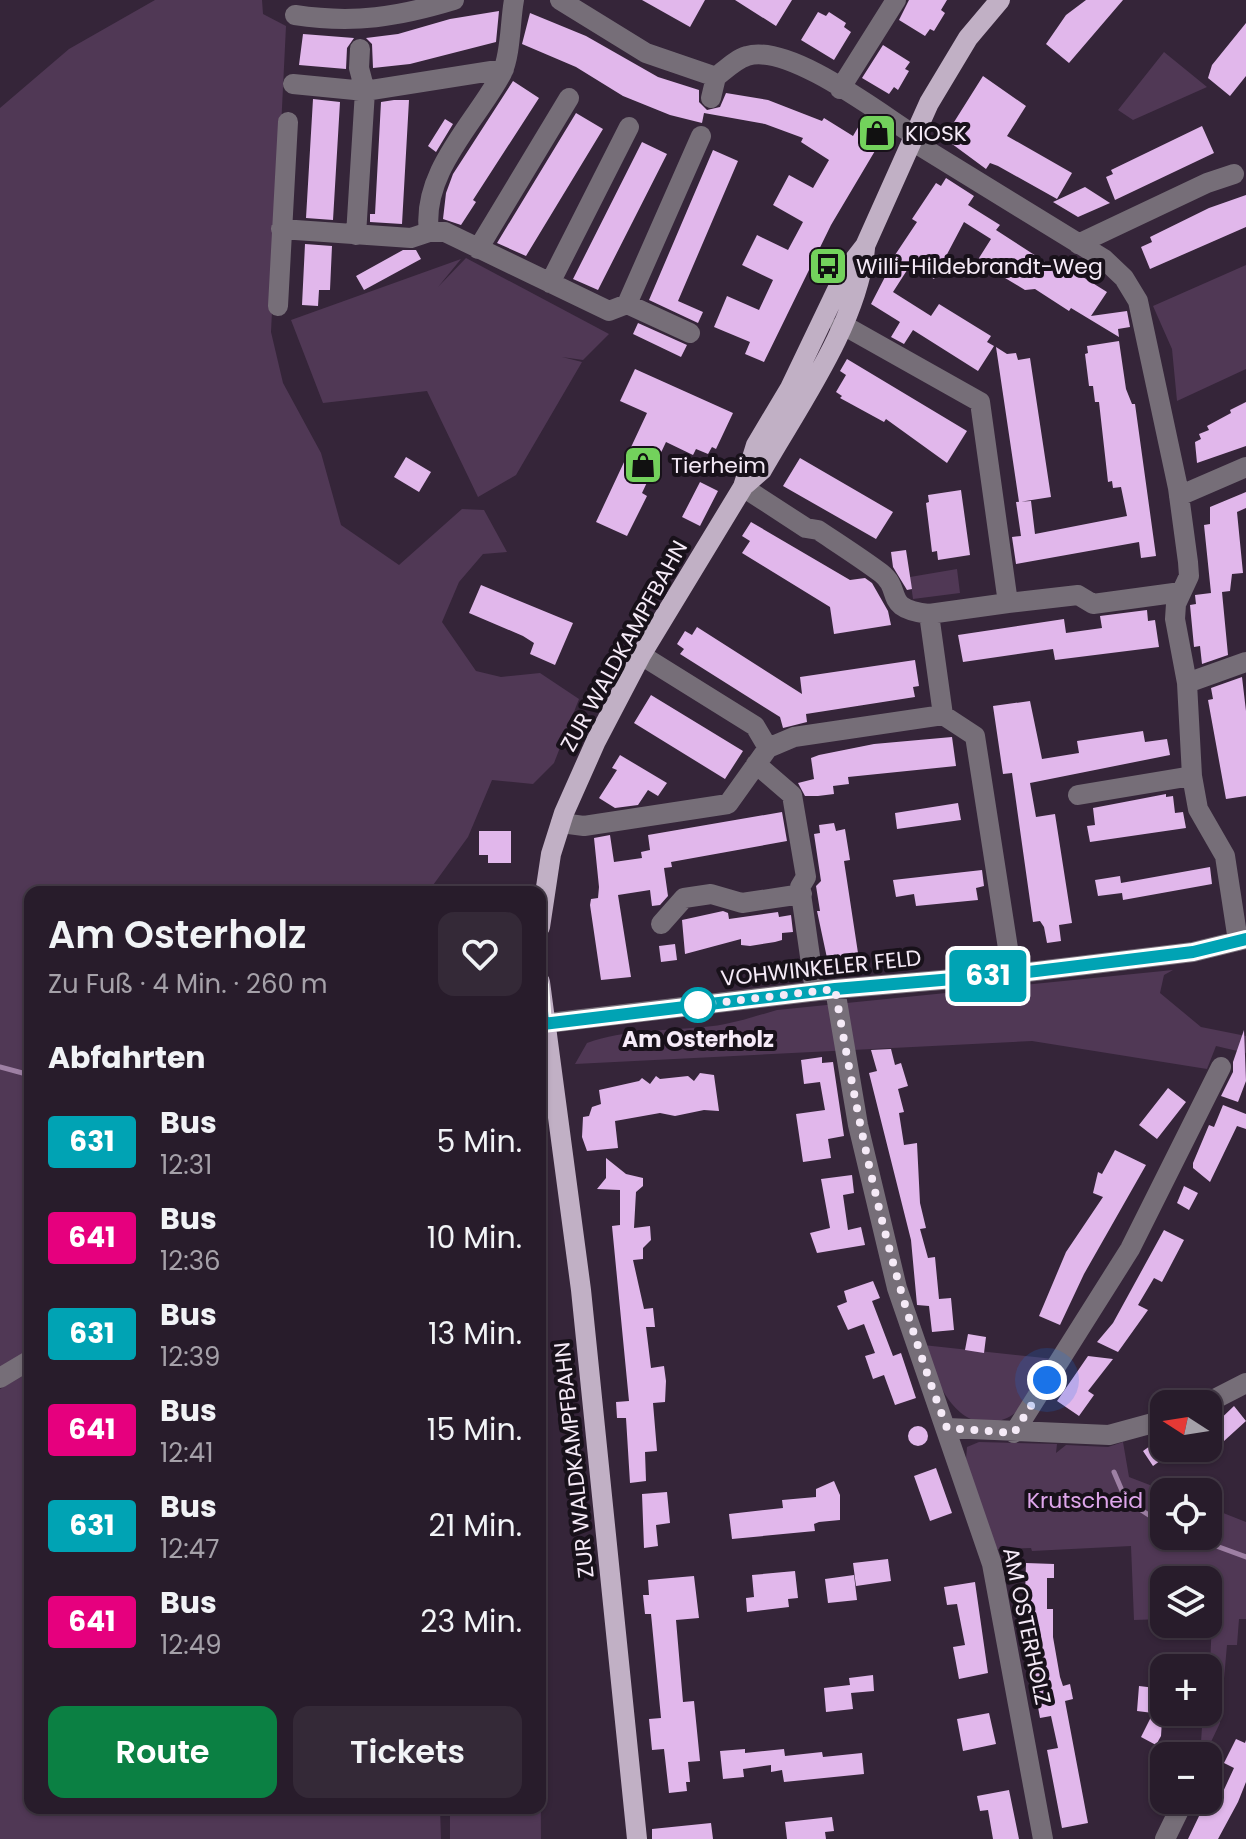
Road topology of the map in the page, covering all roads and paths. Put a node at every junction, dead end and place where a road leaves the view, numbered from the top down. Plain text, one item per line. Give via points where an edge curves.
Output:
1 (454, 0) edge
2 (514, 0) edge
3 (560, 0) edge
4 (896, 0) edge
5 (1000, 0) edge
6 (295, 15) dead end
7 (360, 34) junction
8 (504, 69) junction
9 (716, 77) junction
10 (293, 84) dead end
11 (840, 89) junction
12 (365, 91) junction
13 (569, 98) dead end
14 (711, 98) dead end
15 (288, 122) dead end
16 (629, 127) dead end
17 (701, 136) dead end
18 (913, 138) junction
19 (1234, 174) dead end
20 (281, 229) junction
21 (429, 232) junction
22 (356, 235) junction
23 (1078, 244) junction
24 (865, 246) junction
25 (478, 249) junction
26 (550, 283) junction
27 (627, 304) junction
28 (278, 306) dead end
29 (840, 327) junction
30 (690, 333) dead end
31 (1246, 467) edge
32 (743, 487) junction
33 (1179, 496) junction
34 (1181, 592) junction
35 (1008, 603) junction
36 (929, 614) junction
37 (641, 655) junction
38 (1246, 662) edge
39 (1187, 683) junction
40 (943, 715) junction
41 (762, 756) junction
42 (1192, 776) junction
43 (1078, 795) dead end
44 (561, 823) junction
45 (545, 886) edge
46 (802, 894) junction
47 (661, 924) dead end
48 (1242, 940) edge
49 (1012, 974) junction
50 (825, 990) junction
51 (546, 1024) edge
52 (546, 1051) edge
53 (1221, 1067) dead end
54 (24, 1364) edge
55 (0, 1378) edge
56 (1246, 1383) edge
57 (1222, 1395) edge
58 (1150, 1424) edge
59 (947, 1428) junction
60 (1014, 1433) junction
61 (1177, 1814) edge
62 (637, 1839) edge
63 (1043, 1839) edge
64 (1165, 1839) edge

1 - 7 street
2 - 8 street
3 - 9 street via 646,53
4 - 11 street
5 - 18 main road, ZUR WALDKAMPFBAHN via 968,38
6 - 7 street
7 - 12 street
8 - 12 street
8 - 21 street via 437,178
9 - 11 street via 747,56 767,55 799,64
9 - 14 street
10 - 12 street
11 - 18 street
12 - 22 street
13 - 25 street
15 - 20 street
16 - 26 street
17 - 27 street
18 - 23 street
18 - 24 main road, ZUR WALDKAMPFBAHN
19 - 23 street
20 - 22 street
20 - 28 street
21 - 22 street via 411,238
21 - 25 street via 445,232
23 - 33 street via 1104,259 1138,301
24 - 29 main road, ZUR WALDKAMPFBAHN via 862,277
24 - 32 main road, ZUR WALDKAMPFBAHN via 847,269 790,388 756,445
25 - 26 street
26 - 27 street via 609,311
27 - 30 street
29 - 32 main road, ZUR WALDKAMPFBAHN via 762,470
29 - 35 street via 980,402
31 - 33 street
32 - 36 street via 885,576 893,601 910,612
32 - 37 main road, ZUR WALDKAMPFBAHN
33 - 34 street via 1189,576
34 - 35 street via 1093,604 1078,595
34 - 39 street via 1175,619
35 - 36 street
36 - 40 street
37 - 41 street, AM OSTERHOLZ via 755,726
37 - 44 main road, ZUR WALDKAMPFBAHN
38 - 39 street
39 - 42 street
40 - 41 street via 794,737
40 - 49 street via 975,736
41 - 44 street via 728,804 584,826
41 - 46 street, AM OSTERHOLZ via 792,795 806,877
42 - 43 street
42 - 48 street via 1198,809 1225,856
44 - 45 main road, ZUR WALDKAMPFBAHN
46 - 47 street via 742,903 711,894 684,898
46 - 50 street, AM OSTERHOLZ
48 - 49 street, VOHWINKELER FELD via 1193,952
49 - 50 street, VOHWINKELER FELD
50 - 51 street, VOHWINKELER FELD
50 - 59 street, AM OSTERHOLZ via 897,1288
52 - 62 main road, ZUR WALDKAMPFBAHN via 581,1290
53 - 60 street via 1130,1249
54 - 55 street
56 - 57 street
58 - 60 street via 1109,1435
59 - 60 street
59 - 63 street, AM OSTERHOLZ via 992,1564
61 - 64 street

